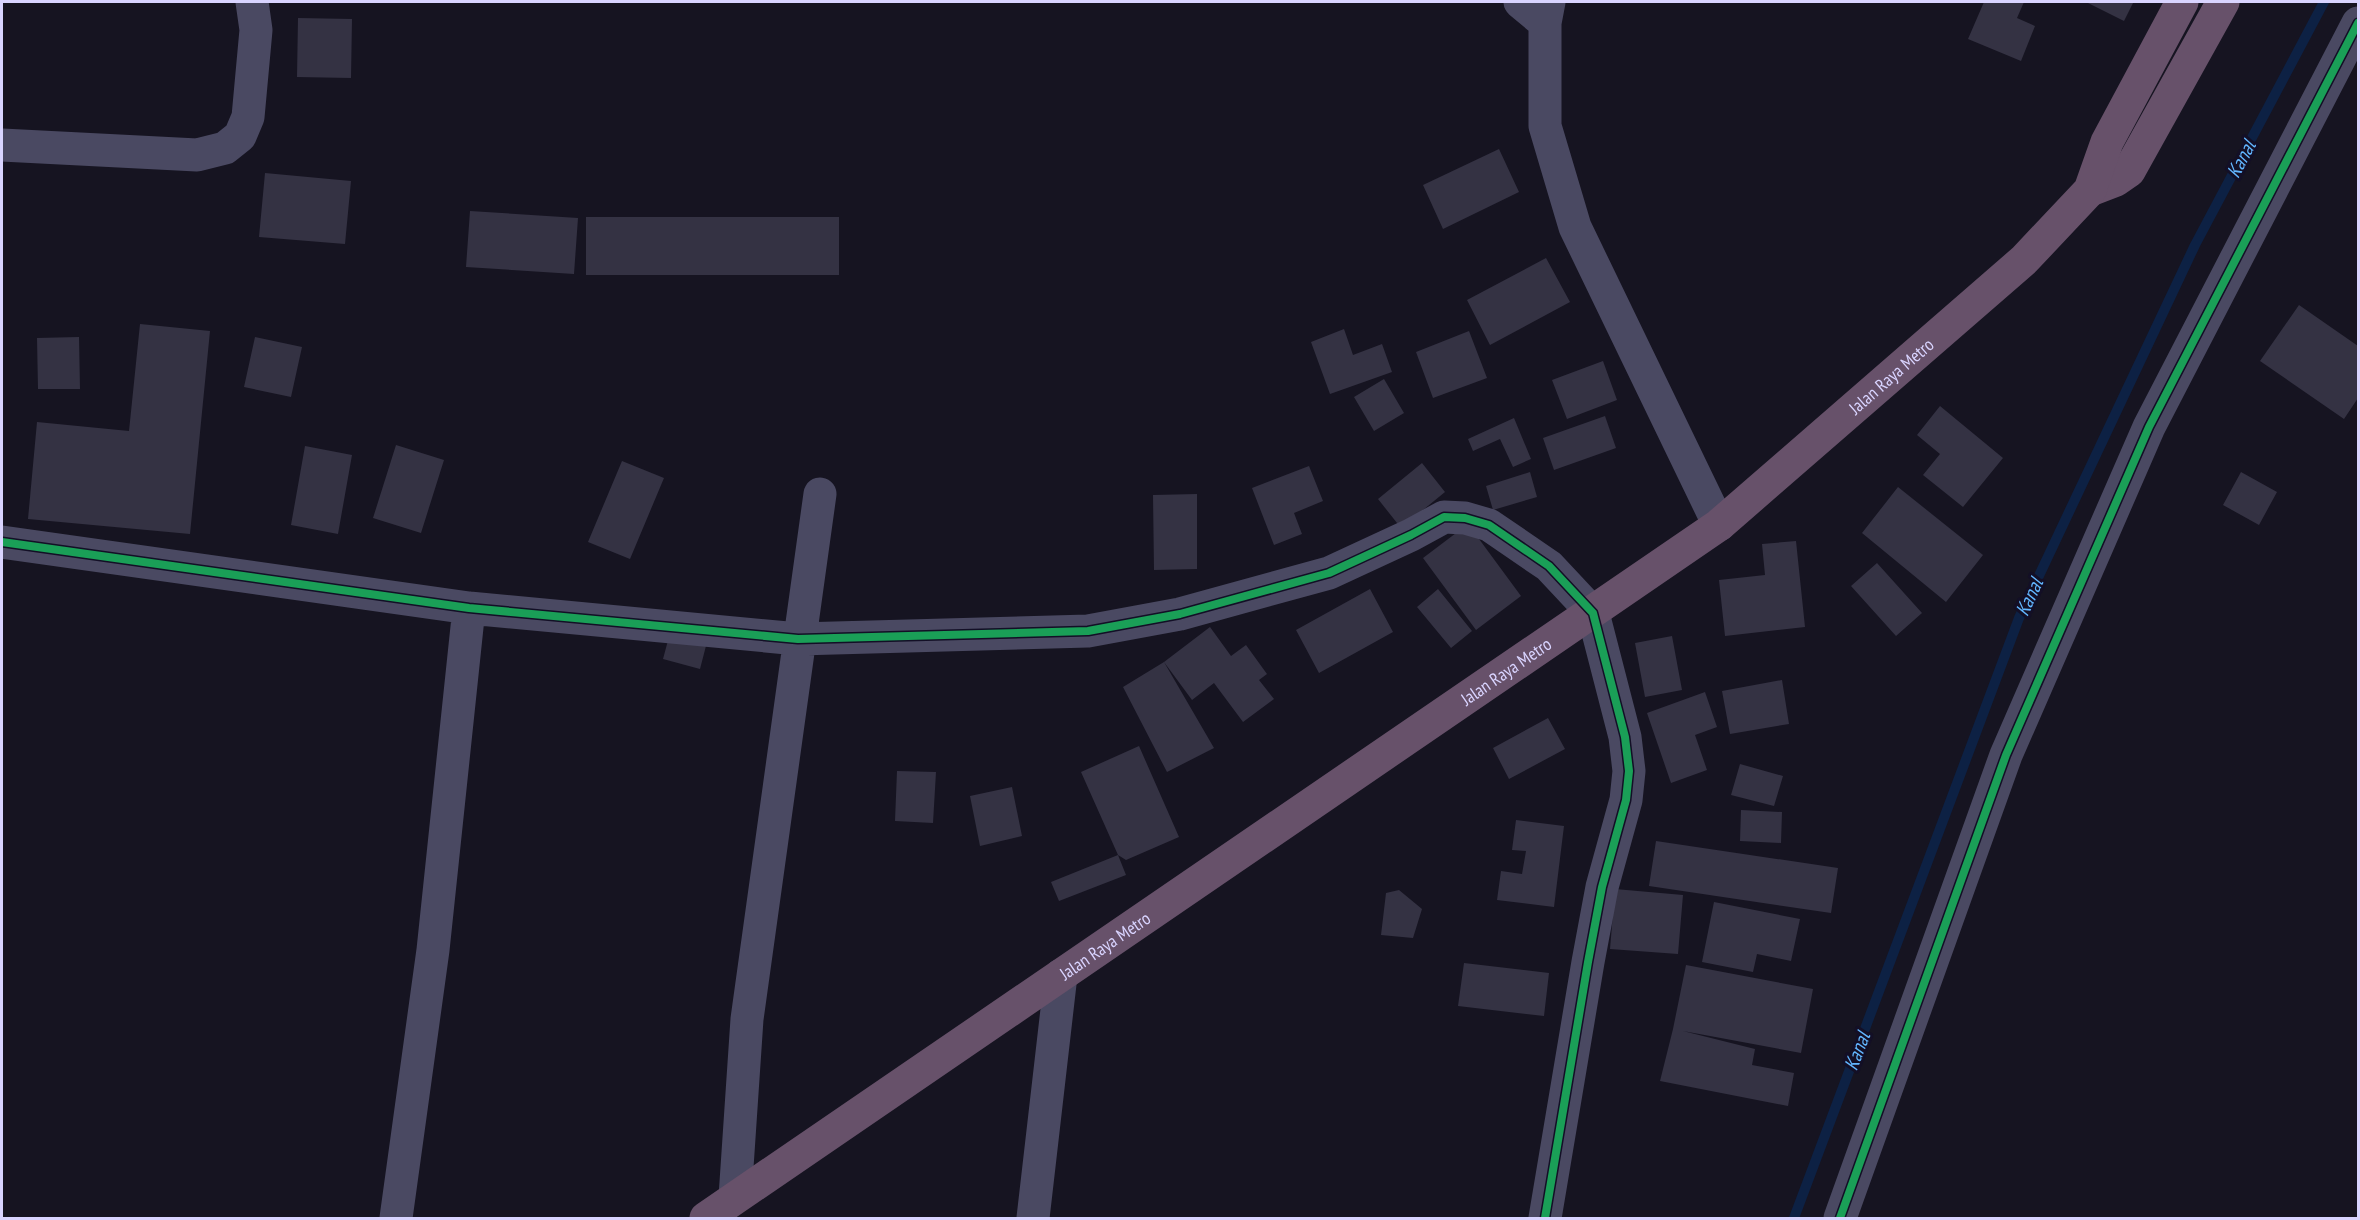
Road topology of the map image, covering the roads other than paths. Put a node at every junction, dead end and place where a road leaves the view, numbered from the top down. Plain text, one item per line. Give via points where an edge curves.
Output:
1 (252, 2) edge
2 (1520, 2) edge
3 (2182, 2) edge
4 (2223, 2) edge
5 (1547, 12) edge
6 (2358, 24) edge
7 (2, 145) edge
8 (2090, 190) junction
9 (820, 494) dead end
10 (1719, 525) junction
11 (2, 542) edge
12 (469, 608) junction
13 (1593, 613) junction
14 (798, 639) junction
15 (1061, 975) junction
16 (735, 1197) junction
17 (396, 1218) edge
18 (706, 1218) edge
19 (1033, 1218) edge
20 (1545, 1218) edge
21 (1840, 1218) edge

1 - 7 street via 256,30 248,117 240,136 225,148 197,155
2 - 5 street
3 - 8 highway, Jalan Raya Metro via 2107,142
4 - 8 highway via 2129,171
5 - 10 street via 1545,126 1575,227
6 - 21 street via 2149,427 2006,755
8 - 10 highway, Jalan Raya Metro via 2024,260
9 - 14 street
10 - 13 highway, Jalan Raya Metro
11 - 12 street
12 - 14 street
12 - 17 street via 433,950
13 - 14 street via 1549,566 1489,525 1444,517 1329,573 1180,614 1088,631
13 - 15 highway, Jalan Raya Metro
13 - 20 street via 1625,737 1629,771 1626,800 1602,887
14 - 16 street via 747,1019
15 - 16 highway, Jalan Raya Metro
15 - 19 street
16 - 18 highway, Jalan Raya Metro

